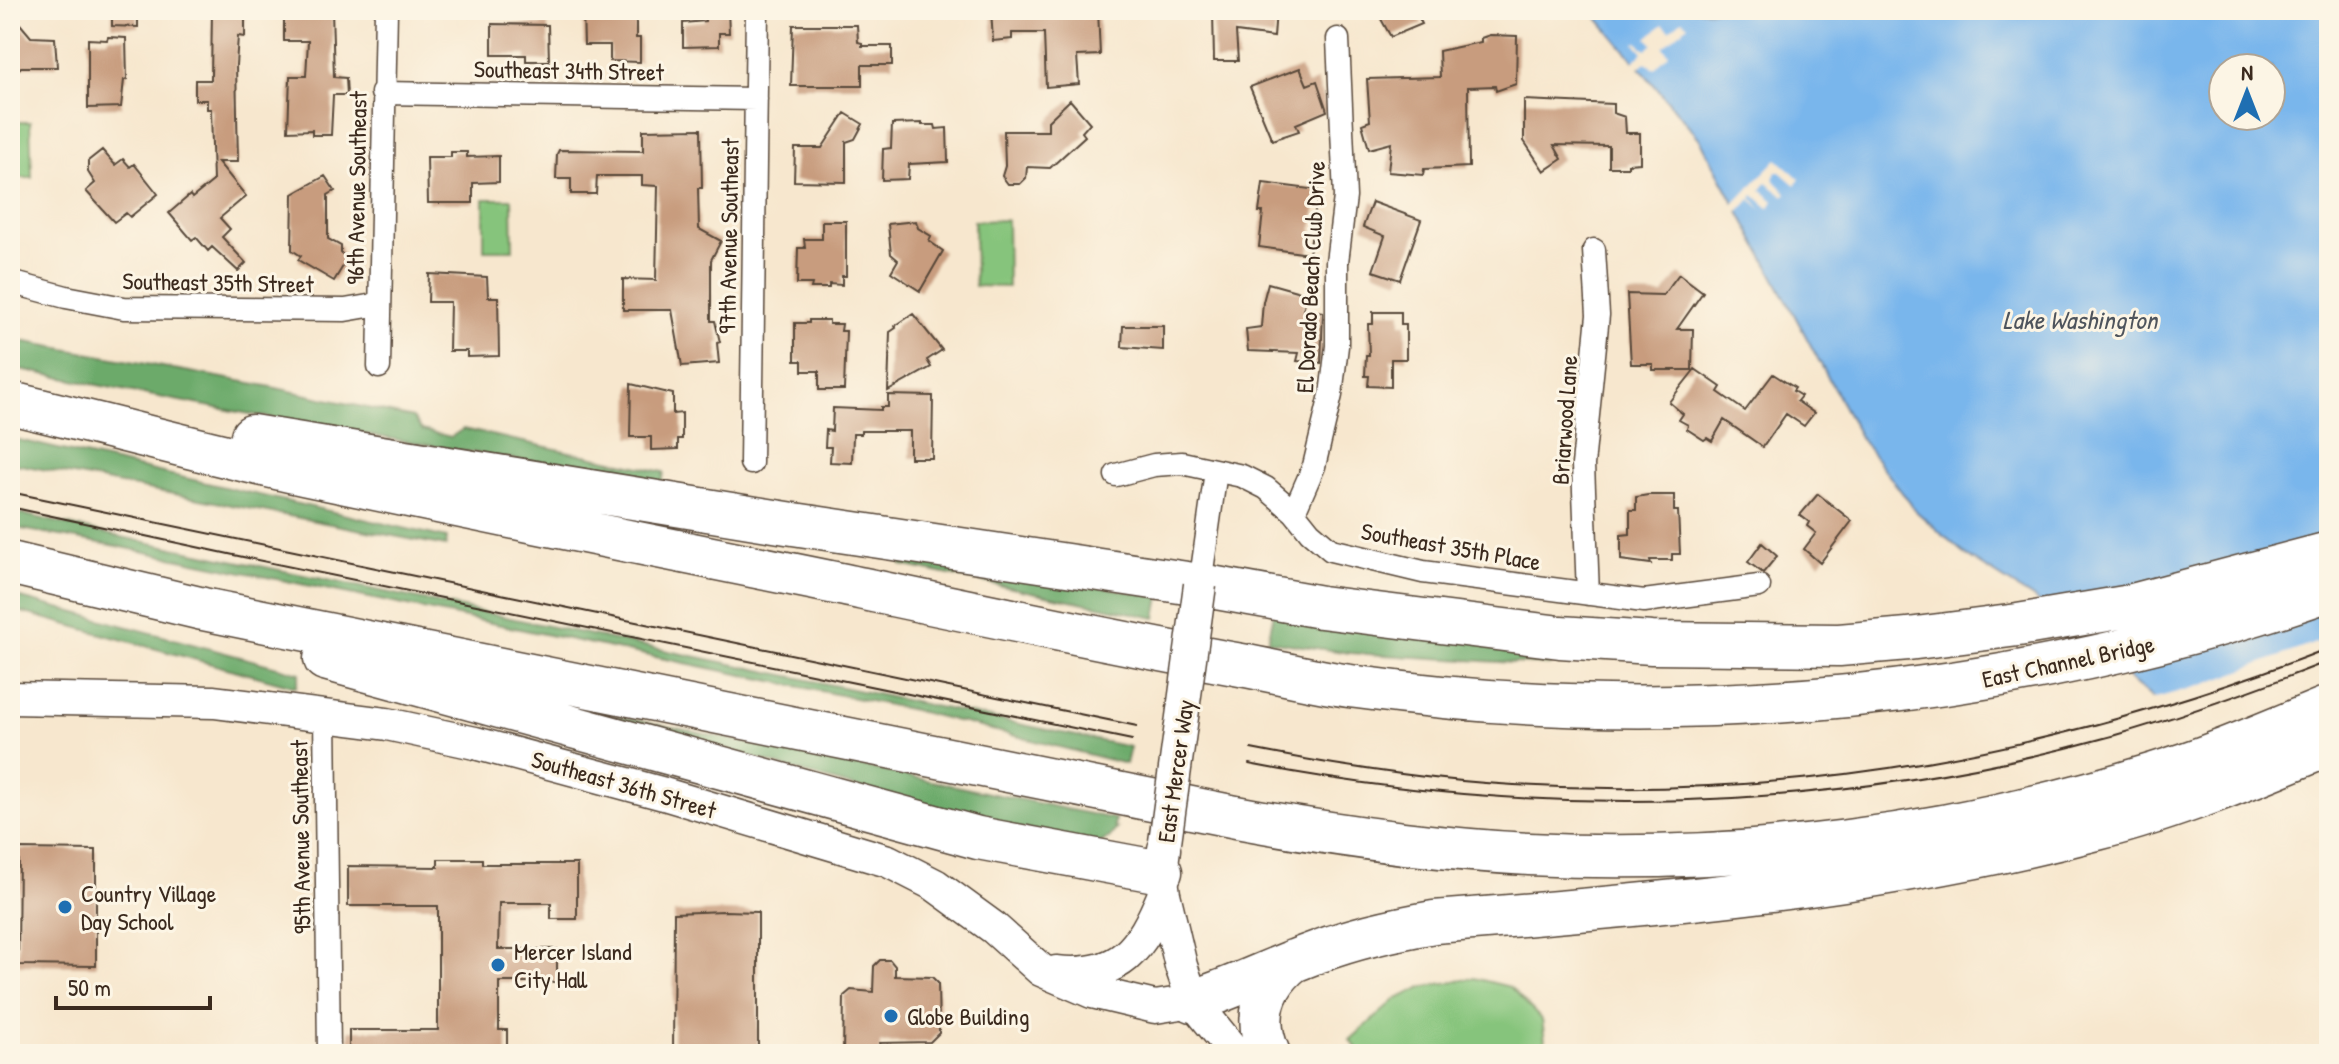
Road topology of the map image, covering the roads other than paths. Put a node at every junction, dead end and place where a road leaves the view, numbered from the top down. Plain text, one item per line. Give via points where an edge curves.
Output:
1 (386, 10) edge
2 (757, 10) edge
3 (1338, 39) dead end
4 (382, 93) junction
5 (756, 99) junction
6 (1594, 250) dead end
7 (10, 282) edge
8 (380, 304) junction
9 (379, 367) dead end
10 (11, 403) edge
11 (751, 463) dead end
12 (1216, 471) junction
13 (1116, 475) dead end
14 (1294, 512) junction
15 (2329, 553) edge
16 (10, 563) edge
17 (1200, 585) junction
18 (1759, 586) dead end
19 (2329, 590) edge
20 (1588, 594) junction
21 (203, 609) junction
22 (10, 698) edge
23 (2329, 707) edge
24 (325, 715) junction
25 (2329, 745) edge
26 (1812, 865) junction
27 (1164, 870) junction
28 (1294, 960) junction
29 (1041, 970) junction
30 (1193, 1001) junction
31 (329, 1054) edge
32 (1236, 1054) edge
33 (1269, 1054) edge

1 - 4 street, 96th Avenue Southeast
2 - 5 street, 97th Avenue Southeast
3 - 14 street, El Dorado Beach Club Drive via 1345,197 1337,262 1337,346 1314,466
4 - 5 street, Southeast 34th Street
4 - 8 street, 96th Avenue Southeast
5 - 11 street, 97th Avenue Southeast
6 - 20 street, Briarwood Lane via 1598,315 1583,465
7 - 8 street, Southeast 35th Street via 124,308 345,310
8 - 9 street, 96th Avenue Southeast
10 - 17 highway via 352,451
10 - 19 highway, East Channel Bridge via 317,477 1147,648 1354,687 1443,696 1582,705 1724,705 1877,694 2071,662 2171,639
12 - 13 street, Southeast 35th Place via 1182,463
12 - 14 street, Southeast 35th Place via 1266,488
12 - 17 street, East Mercer Way
14 - 20 street, Southeast 35th Place via 1331,550 1345,554 1423,572
15 - 17 highway via 2193,591 2070,617 1908,639 1795,646 1560,637 1321,607
16 - 21 highway
17 - 27 street, East Mercer Way, bridge
18 - 20 street, Southeast 35th Place via 1644,601
21 - 26 highway via 1318,832 1530,854 1675,855
21 - 27 highway via 245,638 978,838
22 - 24 street, Southeast 36th Street via 214,702
23 - 26 highway via 2157,773 1946,825
24 - 29 street, Southeast 36th Street via 475,743 888,861 935,885
24 - 31 street, 95th Avenue Southeast
25 - 26 highway via 2100,829 1929,868
26 - 28 highway via 1378,932
27 - 29 street via 1141,942 1120,963 1081,974
27 - 30 street, East Mercer Way via 1181,966
28 - 30 highway
28 - 33 highway via 1270,985 1263,1001 1261,1032
29 - 30 street, Southeast 36th Street via 1092,992 1155,1007
30 - 32 street, East Mercer Way

